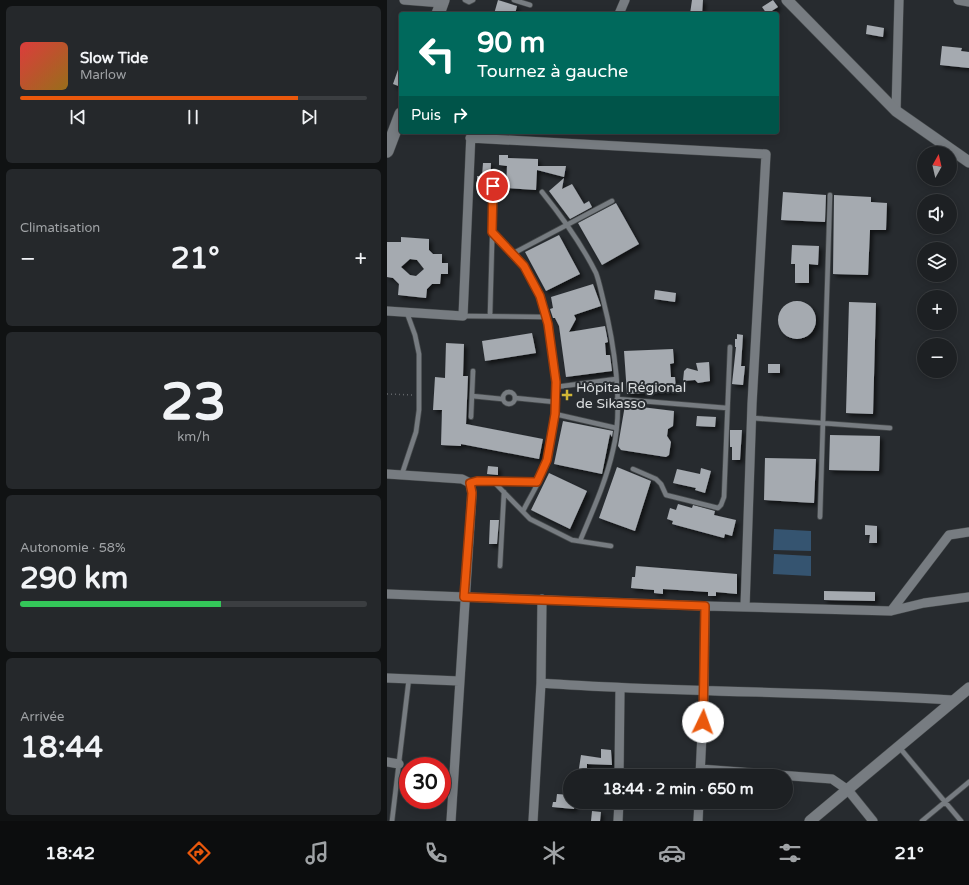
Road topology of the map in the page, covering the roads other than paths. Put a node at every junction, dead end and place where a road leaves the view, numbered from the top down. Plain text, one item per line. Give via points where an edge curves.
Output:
1 (404, 0) edge
2 (465, 0) edge
3 (473, 0) edge
4 (515, 0) edge
5 (625, 0) edge
6 (787, 0) edge
7 (899, 0) edge
8 (958, 0) edge
9 (969, 2) edge
10 (530, 5) dead end
11 (441, 6) edge
12 (620, 12) edge
13 (896, 111) junction
14 (399, 119) edge
15 (470, 135) edge
16 (387, 151) edge
17 (969, 162) edge
18 (494, 171) dead end
19 (543, 192) dead end
20 (829, 195) dead end
21 (612, 201) dead end
22 (568, 224) junction
23 (492, 232) junction
24 (512, 254) junction
25 (387, 311) edge
26 (407, 313) junction
27 (463, 316) junction
28 (490, 316) junction
29 (546, 317) junction
30 (730, 347) dead end
31 (473, 371) dead end
32 (616, 379) junction
33 (556, 386) junction
34 (472, 396) junction
35 (515, 398) junction
36 (502, 399) junction
37 (617, 399) junction
38 (555, 402) junction
39 (727, 408) junction
40 (555, 414) junction
41 (471, 418) dead end
42 (752, 418) junction
43 (823, 423) junction
44 (616, 428) junction
45 (890, 428) dead end
46 (633, 469) dead end
47 (387, 474) edge
48 (402, 474) junction
49 (493, 481) junction
50 (537, 482) junction
51 (470, 483) junction
52 (504, 492) junction
53 (523, 511) junction
54 (820, 517) dead end
55 (969, 532) edge
56 (580, 542) junction
57 (611, 546) dead end
58 (500, 566) dead end
59 (387, 594) edge
60 (464, 597) junction
61 (969, 597) edge
62 (542, 599) junction
63 (705, 606) junction
64 (745, 607) junction
65 (891, 611) junction
66 (387, 678) edge
67 (409, 678) junction
68 (459, 682) junction
69 (541, 683) junction
70 (969, 688) edge
71 (620, 689) junction
72 (704, 691) junction
73 (953, 700) junction
74 (899, 746) junction
75 (400, 757) edge
76 (387, 762) edge
77 (399, 764) joint
78 (619, 769) edge
79 (700, 769) edge
80 (793, 777) edge
81 (969, 782) edge
82 (848, 790) junction
83 (945, 802) junction
84 (619, 809) edge
85 (699, 809) edge
86 (392, 821) edge
87 (451, 821) edge
88 (533, 821) edge
89 (618, 821) edge
90 (698, 821) edge
91 (809, 821) edge
92 (873, 821) edge
93 (922, 821) edge
94 (961, 821) edge

1 - 11 street
2 - 3 lane
4 - 10 lane
5 - 12 street
6 - 13 street
7 - 13 street
8 - 9 street
13 - 17 street
14 - 16 main road
15 - 27 street
15 - 42 street via 766,154
18 - 23 lane
19 - 22 lane
20 - 43 lane
21 - 22 lane
22 - 24 lane
22 - 32 lane via 597,274 608,320
23 - 24 lane
23 - 28 lane
24 - 29 lane via 524,266 540,296
25 - 26 street
26 - 27 street
26 - 48 lane via 419,354 418,395 416,432
27 - 28 lane
28 - 29 lane
29 - 33 lane
30 - 39 lane
31 - 34 lane
32 - 33 lane
32 - 37 lane
33 - 38 lane
34 - 36 lane
34 - 41 lane
35 - 36 lane via 510,404 506,404
35 - 36 lane via 512,392 508,391
35 - 38 lane
37 - 39 lane
37 - 44 lane
38 - 40 lane
39 - 46 lane via 724,497 717,508 666,495 657,479
40 - 44 lane
40 - 50 lane via 547,460
42 - 43 lane
42 - 64 street
43 - 45 lane
43 - 54 lane
44 - 56 lane via 614,449 606,476
47 - 48 street
48 - 51 street via 462,479
49 - 50 lane
49 - 51 lane
49 - 52 lane
50 - 53 lane
51 - 60 street via 472,493
52 - 53 lane
52 - 58 lane
53 - 56 lane via 531,519
55 - 65 street via 949,535
56 - 57 lane
59 - 60 street
60 - 62 street
60 - 68 street
61 - 65 street via 924,603
62 - 63 street
62 - 69 street
63 - 64 street
63 - 72 street
64 - 65 street
66 - 67 street
67 - 68 street
67 - 75 lane
68 - 87 street
69 - 71 street
69 - 88 street
70 - 73 street
71 - 72 street
71 - 78 street
72 - 73 street
72 - 79 street
73 - 74 street
74 - 82 street
74 - 83 lane
76 - 77 street
77 - 86 lane
80 - 82 street via 832,779
81 - 83 lane
82 - 91 street
82 - 92 street
83 - 93 lane
83 - 94 lane
84 - 89 street
85 - 90 street

